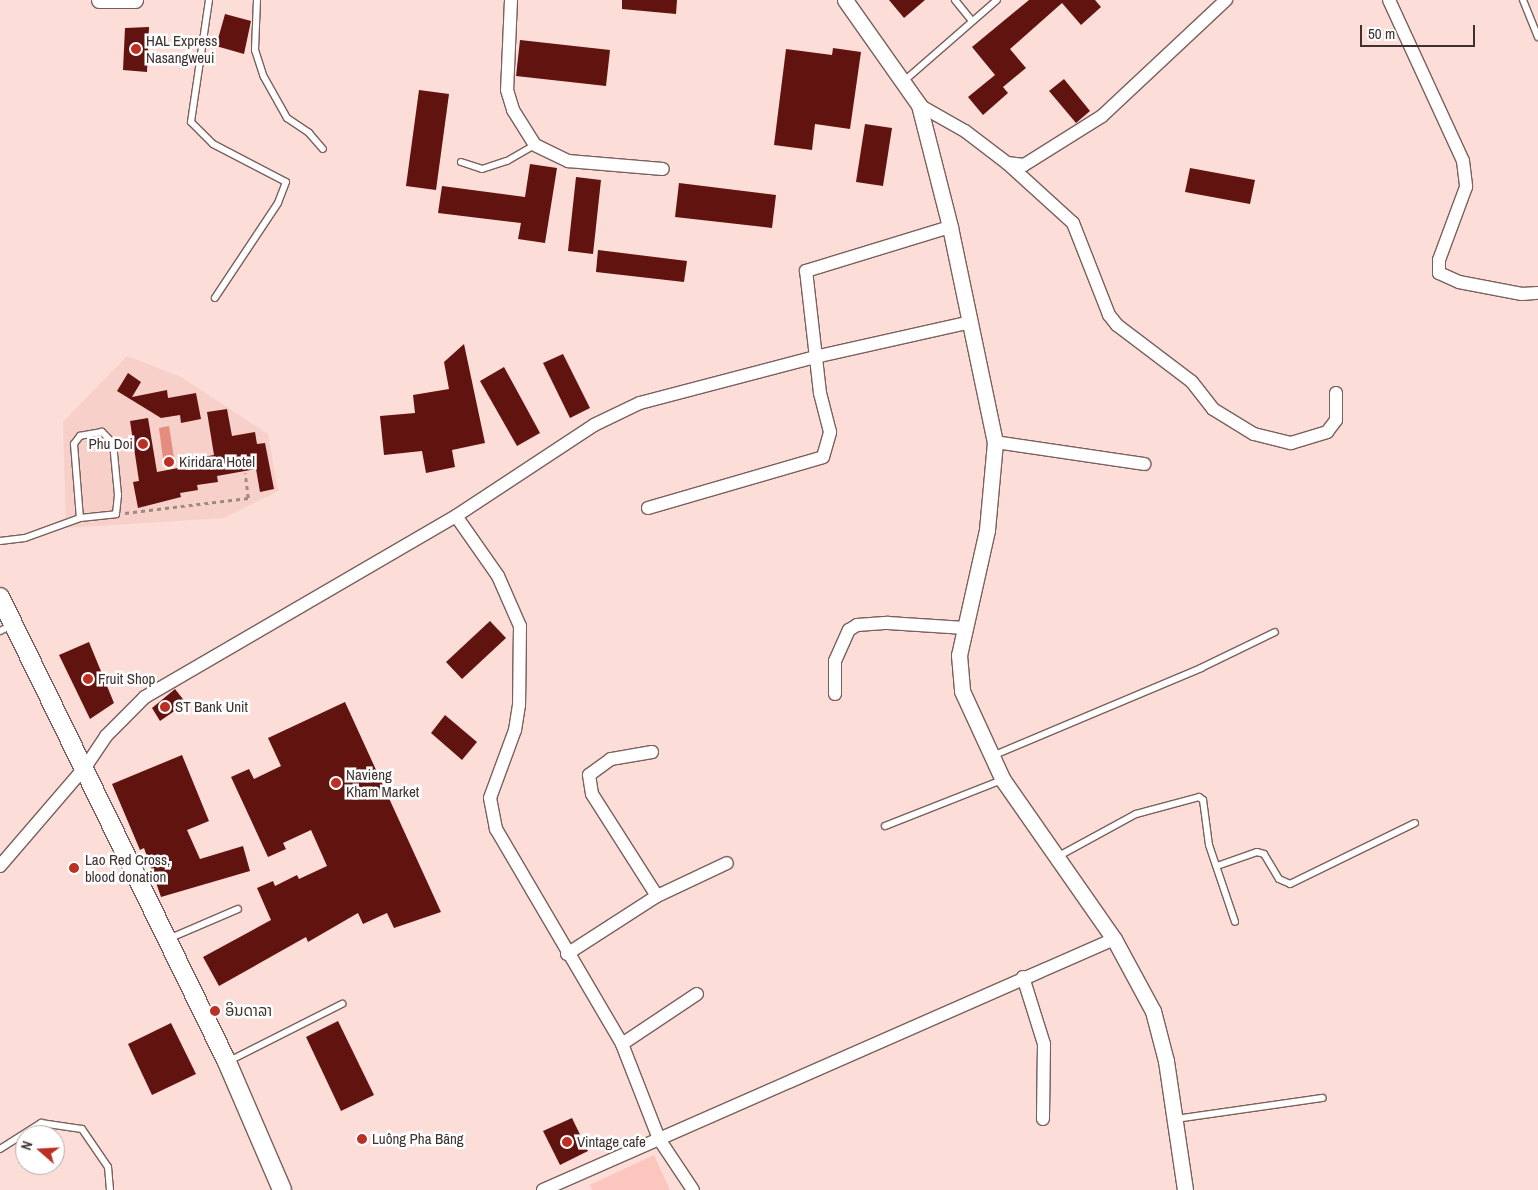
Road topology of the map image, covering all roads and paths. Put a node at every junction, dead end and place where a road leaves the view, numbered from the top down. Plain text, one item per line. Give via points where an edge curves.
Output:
1 (98, 0) edge
2 (135, 0) edge
3 (209, 0) edge
4 (257, 0) edge
5 (511, 0) edge
6 (845, 0) edge
7 (955, 0) edge
8 (997, 0) edge
9 (1226, 0) edge
10 (1389, 0) edge
11 (1523, 0) edge
12 (972, 21) junction
13 (1538, 37) edge
14 (904, 81) junction
15 (919, 105) junction
16 (535, 145) junction
17 (323, 150) dead end
18 (461, 162) dead end
19 (1007, 163) junction
20 (663, 169) dead end
21 (950, 227) junction
22 (1538, 294) edge
23 (216, 298) dead end
24 (971, 322) junction
25 (818, 356) junction
26 (1336, 393) dead end
27 (995, 442) junction
28 (1144, 464) dead end
29 (245, 473) dead end
30 (648, 508) dead end
31 (116, 514) junction
32 (456, 516) junction
33 (80, 518) junction
34 (0, 541) edge
35 (0, 598) edge
36 (7, 628) edge
37 (965, 628) junction
38 (1275, 632) dead end
39 (835, 694) dead end
40 (652, 752) dead end
41 (991, 757) junction
42 (86, 766) junction
43 (1003, 780) junction
44 (1416, 823) dead end
45 (886, 826) dead end
46 (1057, 857) junction
47 (727, 863) dead end
48 (0, 866) edge
49 (1217, 866) junction
50 (657, 896) junction
51 (238, 909) dead end
52 (1235, 922) dead end
53 (168, 939) junction
54 (1114, 940) junction
55 (567, 954) junction
56 (1023, 977) junction
57 (697, 994) dead end
58 (342, 1004) dead end
59 (622, 1044) junction
60 (227, 1062) junction
61 (1323, 1098) dead end
62 (1043, 1119) dead end
63 (1174, 1119) junction
64 (659, 1139) junction
65 (0, 1149) edge
66 (110, 1190) edge
67 (282, 1190) edge
68 (543, 1190) edge
69 (693, 1190) edge
70 (1185, 1190) edge

1 - 2 street
3 - 23 lane via 191,122 213,144 286,182 278,204
4 - 17 lane via 255,50 264,77 287,118 309,133
5 - 16 street via 507,90 513,110
6 - 14 street
7 - 12 lane
8 - 12 lane
9 - 19 street via 1102,116 1031,162
10 - 22 street via 1463,161 1466,188 1439,260 1439,273 1459,282
11 - 13 lane
12 - 14 lane
14 - 15 street
15 - 19 street via 965,131
15 - 21 street
16 - 18 lane via 507,161 482,169
16 - 20 street via 568,161
19 - 26 street via 1073,223 1109,315 1117,325 1192,382 1213,409 1254,434 1291,443 1327,432 1336,420
21 - 24 street
21 - 25 street via 806,271
24 - 25 street
24 - 27 street
25 - 30 street via 820,393 830,432 829,446 823,457
25 - 32 street via 640,403 594,424
27 - 28 street
27 - 37 street via 987,530
29 - 31 path via 248,498
31 - 33 lane
31 - 33 lane via 118,495 113,443 102,432 80,436 74,444
32 - 42 street via 145,697 106,736
32 - 55 street via 498,576 520,626 519,705 509,749 492,784 492,817
33 - 34 lane via 25,538
35 - 36 main road
36 - 42 main road
37 - 39 street via 888,623 857,626 849,630 835,661
37 - 41 street via 959,655 962,690
38 - 41 lane via 1202,668
40 - 50 street via 611,759 589,775 592,794
41 - 43 street
42 - 48 street
42 - 53 main road
43 - 45 lane
43 - 46 street
44 - 49 lane via 1290,884 1279,879 1264,854 1257,852
46 - 49 lane via 1136,814 1194,795 1203,800 1209,845
46 - 54 street
47 - 50 street
49 - 52 lane
50 - 55 street
51 - 53 lane
53 - 60 main road
54 - 56 street
54 - 63 street via 1153,1011 1166,1061
55 - 59 street
56 - 62 street via 1044,1044
56 - 64 street
57 - 59 street
58 - 60 lane
59 - 64 street
60 - 67 main road
61 - 63 lane
63 - 70 street
64 - 68 street
64 - 69 street
65 - 66 lane via 41,1123 82,1129 108,1167

